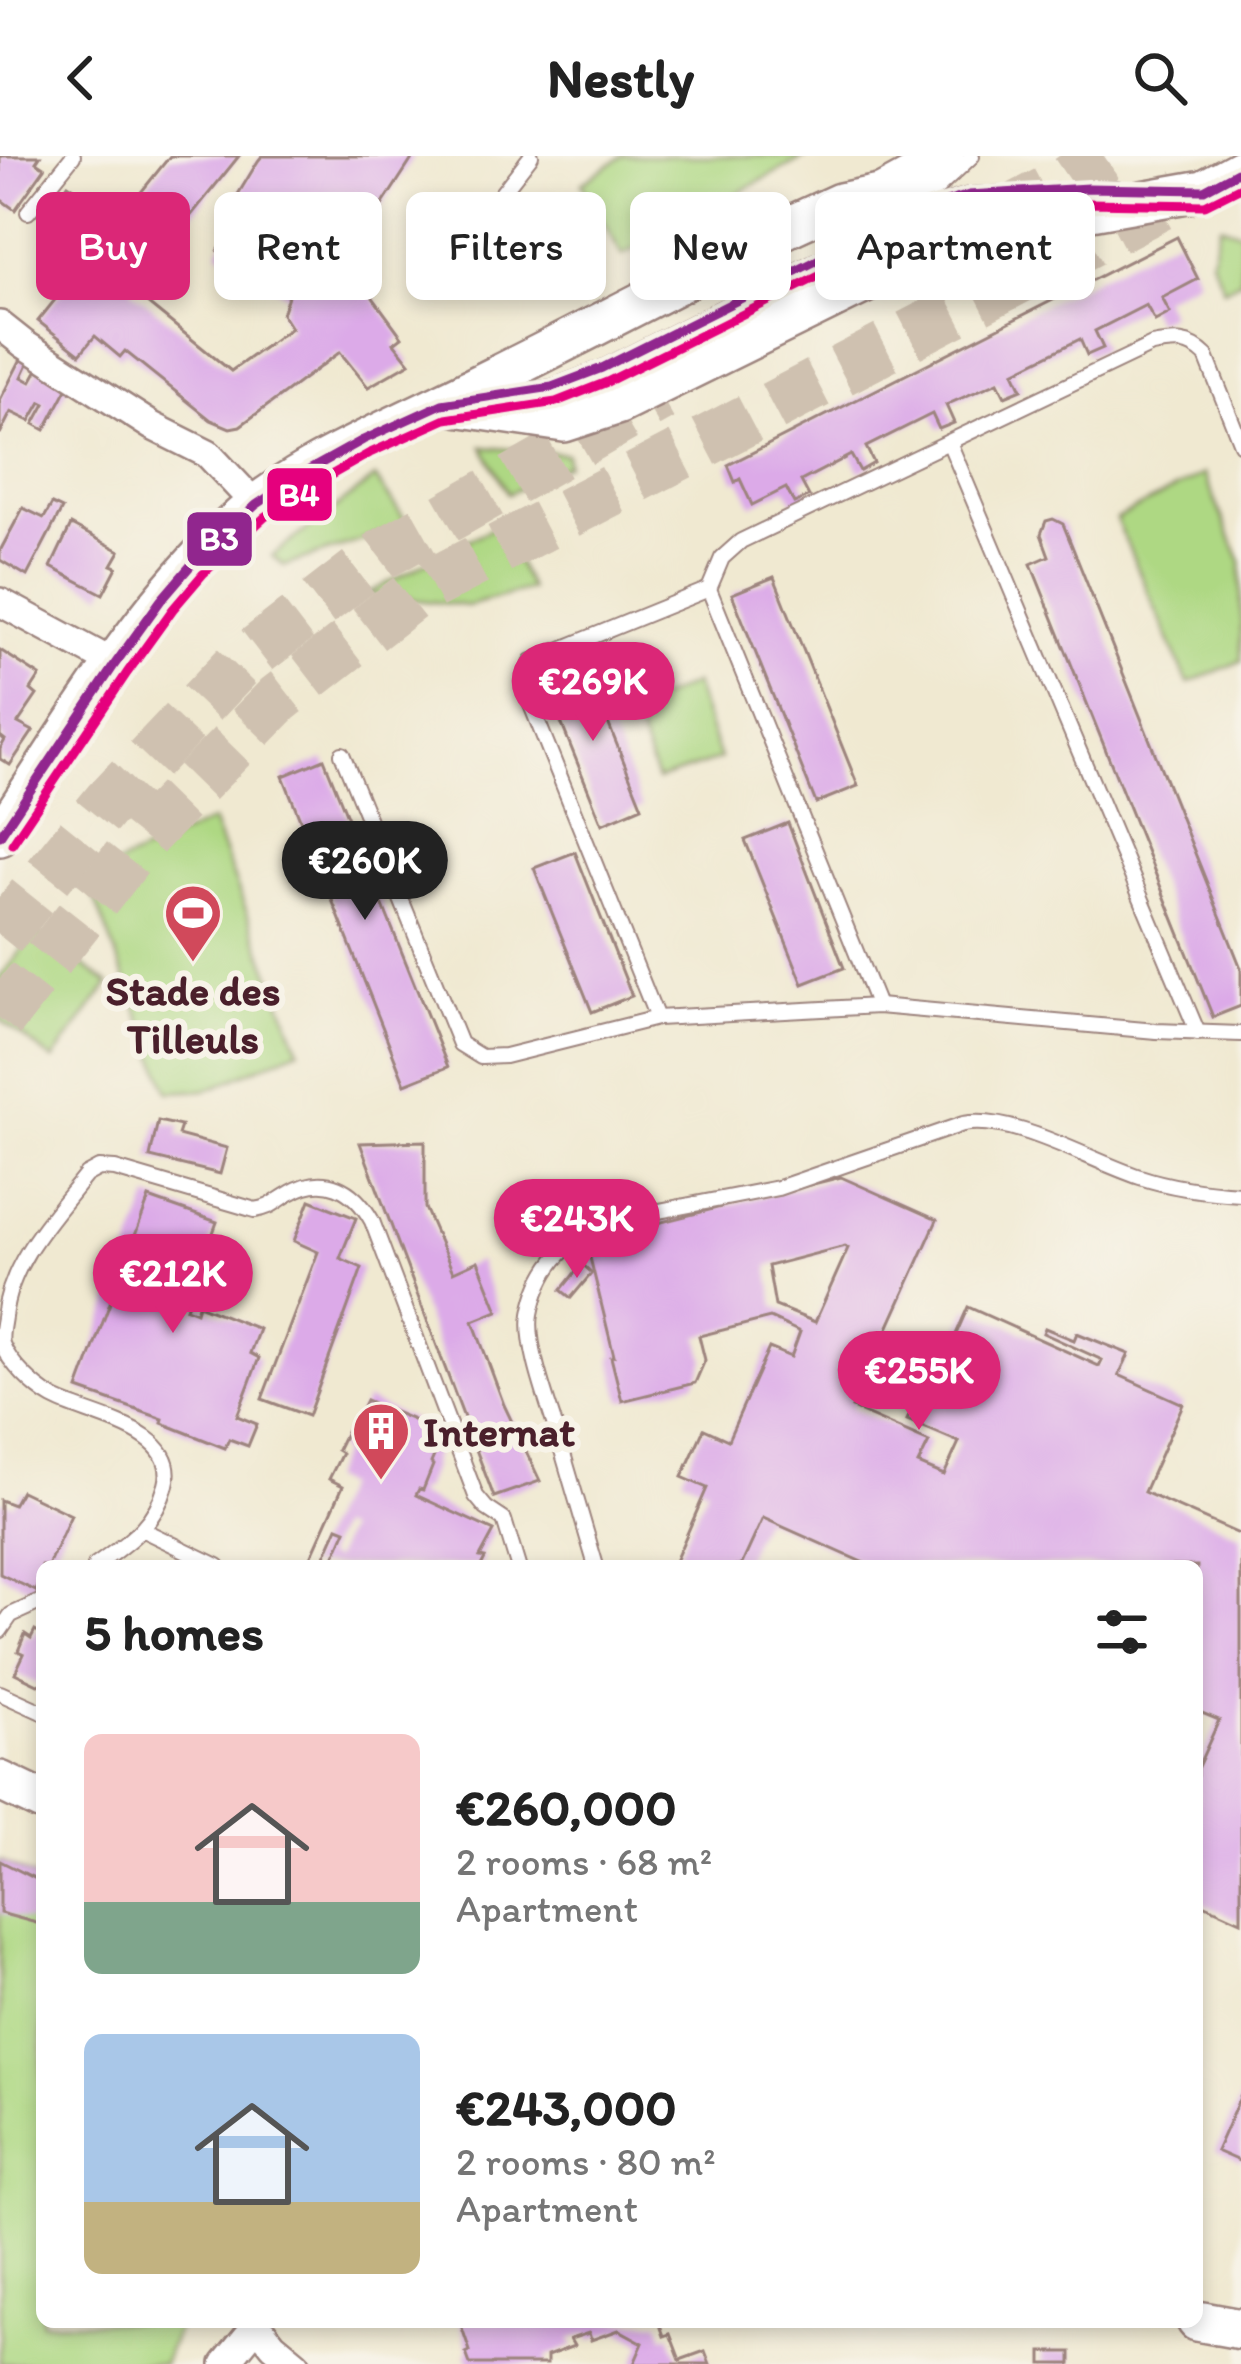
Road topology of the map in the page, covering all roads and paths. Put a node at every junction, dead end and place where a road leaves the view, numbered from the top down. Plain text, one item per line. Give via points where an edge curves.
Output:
1 (74, 156) edge
2 (531, 156) edge
3 (944, 156) edge
4 (972, 156) edge
5 (1225, 176) edge
6 (503, 192) edge
7 (932, 192) edge
8 (1020, 192) edge
9 (28, 212) dead end
10 (815, 261) edge
11 (0, 325) edge
12 (442, 404) junction
13 (949, 442) junction
14 (1241, 445) edge
15 (256, 506) junction
16 (709, 589) junction
17 (0, 602) edge
18 (115, 664) junction
19 (342, 754) dead end
20 (0, 836) edge
21 (878, 1006) junction
22 (657, 1018) junction
23 (1198, 1033) junction
24 (1241, 1034) edge
25 (1241, 1194) edge
26 (142, 1530) junction
27 (103, 1560) edge
28 (205, 1560) edge
29 (516, 1560) edge
30 (594, 1560) edge
31 (36, 1608) edge
32 (0, 1630) edge
33 (0, 1693) edge
34 (36, 1709) edge
35 (0, 1781) edge
36 (36, 1798) edge
37 (1203, 2322) edge
38 (252, 2328) edge
39 (259, 2328) edge
40 (1241, 2329) edge
41 (225, 2364) edge
42 (296, 2364) edge

1 - 9 lane
2 - 6 lane
3 - 12 street via 883,194 840,202
4 - 7 lane
5 - 8 lane
5 - 12 street via 1085,211 972,214 897,249 872,280 620,404 564,422
10 - 12 lane via 602,368 552,387
11 - 15 street via 208,454
12 - 15 street via 363,440
13 - 14 lane via 1174,341 1206,356
13 - 16 lane via 742,541 722,558
13 - 23 lane
15 - 18 street via 192,564
16 - 21 lane
16 - 22 lane via 532,661 525,690
17 - 18 street
18 - 20 street
19 - 22 lane via 460,1044 481,1057 505,1056
21 - 22 lane
21 - 23 lane
23 - 24 lane
25 - 30 lane via 1139,1177 985,1120 778,1187 602,1222 552,1259 530,1319
26 - 27 lane
26 - 28 lane
26 - 29 lane via 160,1507 169,1474 160,1450 52,1397 18,1369 1,1341 5,1303 29,1246 99,1168 255,1210 317,1184 360,1199 476,1496 504,1520
31 - 32 lane via 11,1615
33 - 34 lane
35 - 36 street
37 - 40 street
38 - 41 street
39 - 42 street

